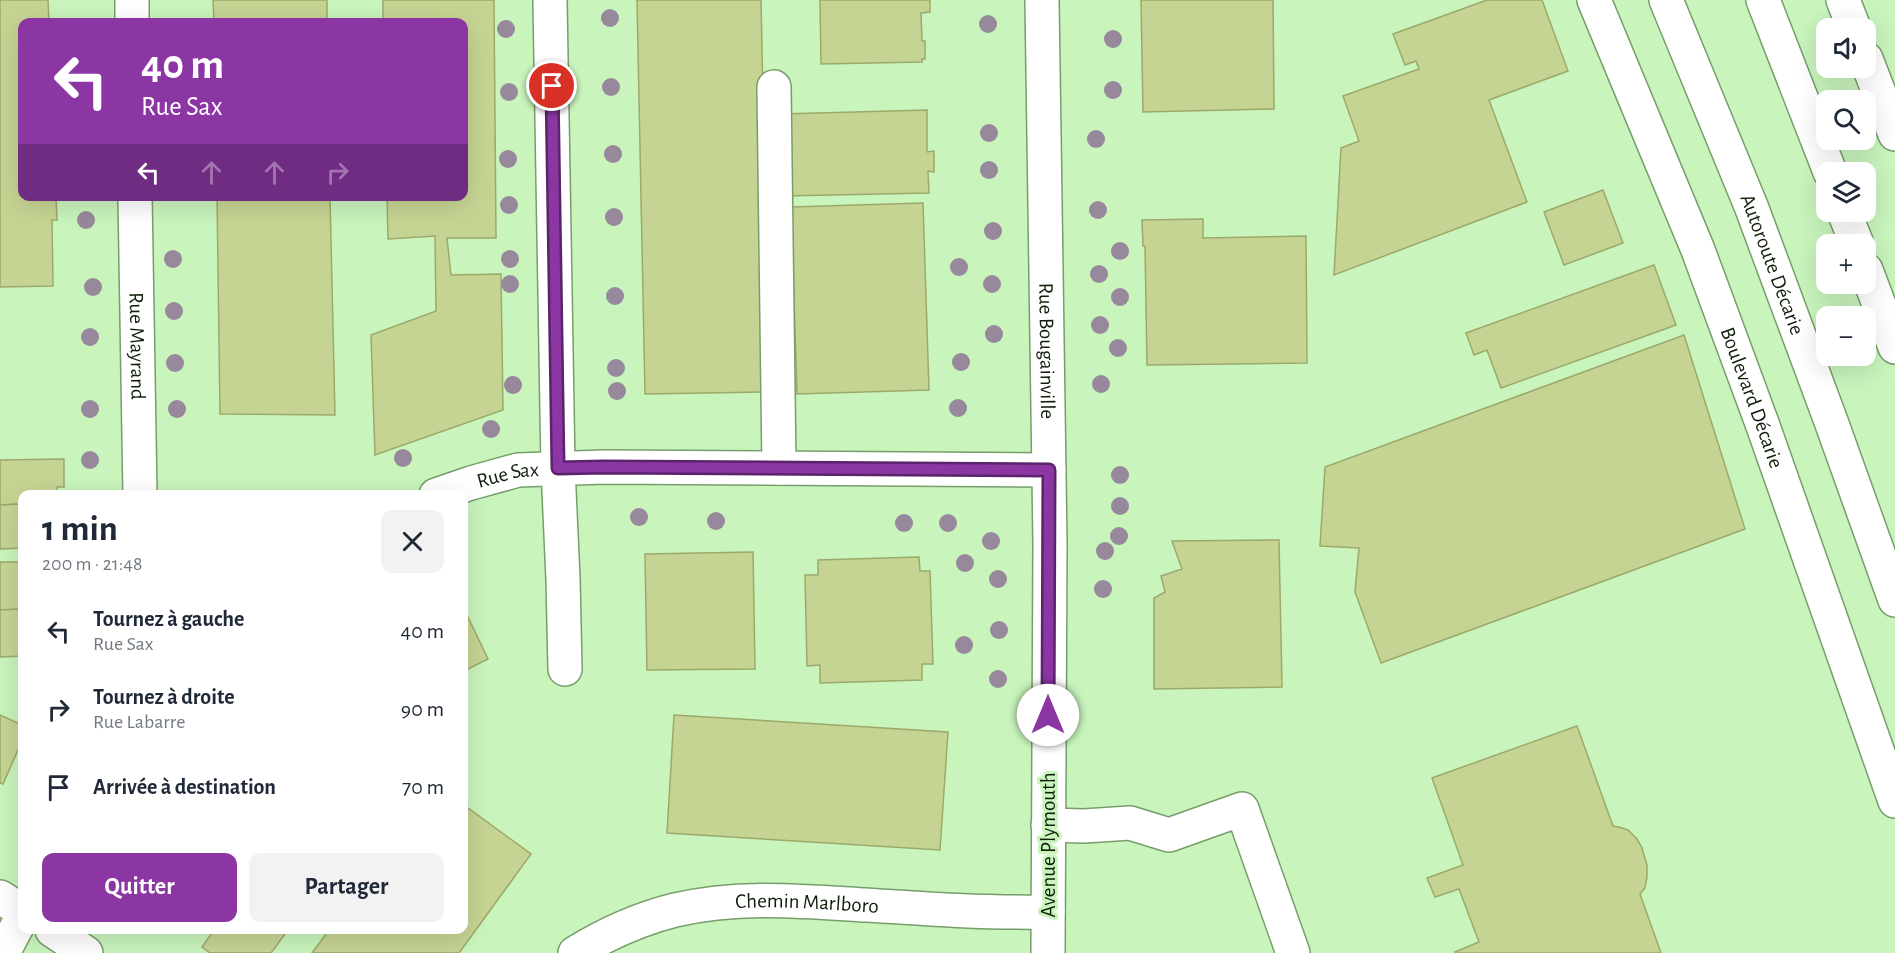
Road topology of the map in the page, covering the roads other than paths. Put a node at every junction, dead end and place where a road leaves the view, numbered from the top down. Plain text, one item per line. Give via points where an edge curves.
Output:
1 (132, 0) edge
2 (550, 0) edge
3 (1042, 0) edge
4 (1594, 0) edge
5 (1666, 0) edge
6 (1764, 0) edge
7 (1843, 0) edge
8 (132, 18) edge
9 (1850, 18) edge
10 (1873, 78) edge
11 (774, 87) dead end
12 (1895, 134) edge
13 (1826, 162) edge
14 (135, 201) edge
15 (1875, 294) edge
16 (1895, 347) edge
17 (558, 468) junction
18 (779, 468) junction
19 (1049, 470) junction
20 (140, 490) edge
21 (451, 490) edge
22 (1895, 600) edge
23 (565, 669) dead end
24 (1048, 700) joint
25 (1895, 801) edge
26 (1048, 825) junction
27 (0, 897) edge
28 (18, 908) edge
29 (1048, 912) junction
30 (18, 925) edge
31 (58, 934) edge
32 (3, 953) edge
33 (86, 953) edge
34 (575, 953) edge
35 (1048, 953) edge
36 (1293, 953) edge

1 - 8 main road
2 - 17 main road
3 - 19 main road, Rue Bougainville
4 - 25 main road, Boulevard Décarie via 1698,250
5 - 22 main road, Autoroute Décarie via 1751,206
6 - 13 main road
7 - 9 main road
10 - 12 main road
11 - 18 main road
14 - 20 main road, Rue Mayrand
15 - 16 main road
17 - 18 main road, Rue Sax
17 - 21 main road, Rue Sax via 513,471
17 - 23 main road
18 - 19 main road, Rue Sax
19 - 24 main road, Rue Bougainville
24 - 26 main road, Avenue Plymouth
26 - 29 main road, Avenue Plymouth
26 - 36 main road via 1130,823 1169,836 1242,809
27 - 28 main road
29 - 34 main road, Chemin Marlboro via 957,911 788,900 722,902 675,910 633,923
29 - 35 main road, Avenue Plymouth
30 - 32 main road
31 - 33 main road

